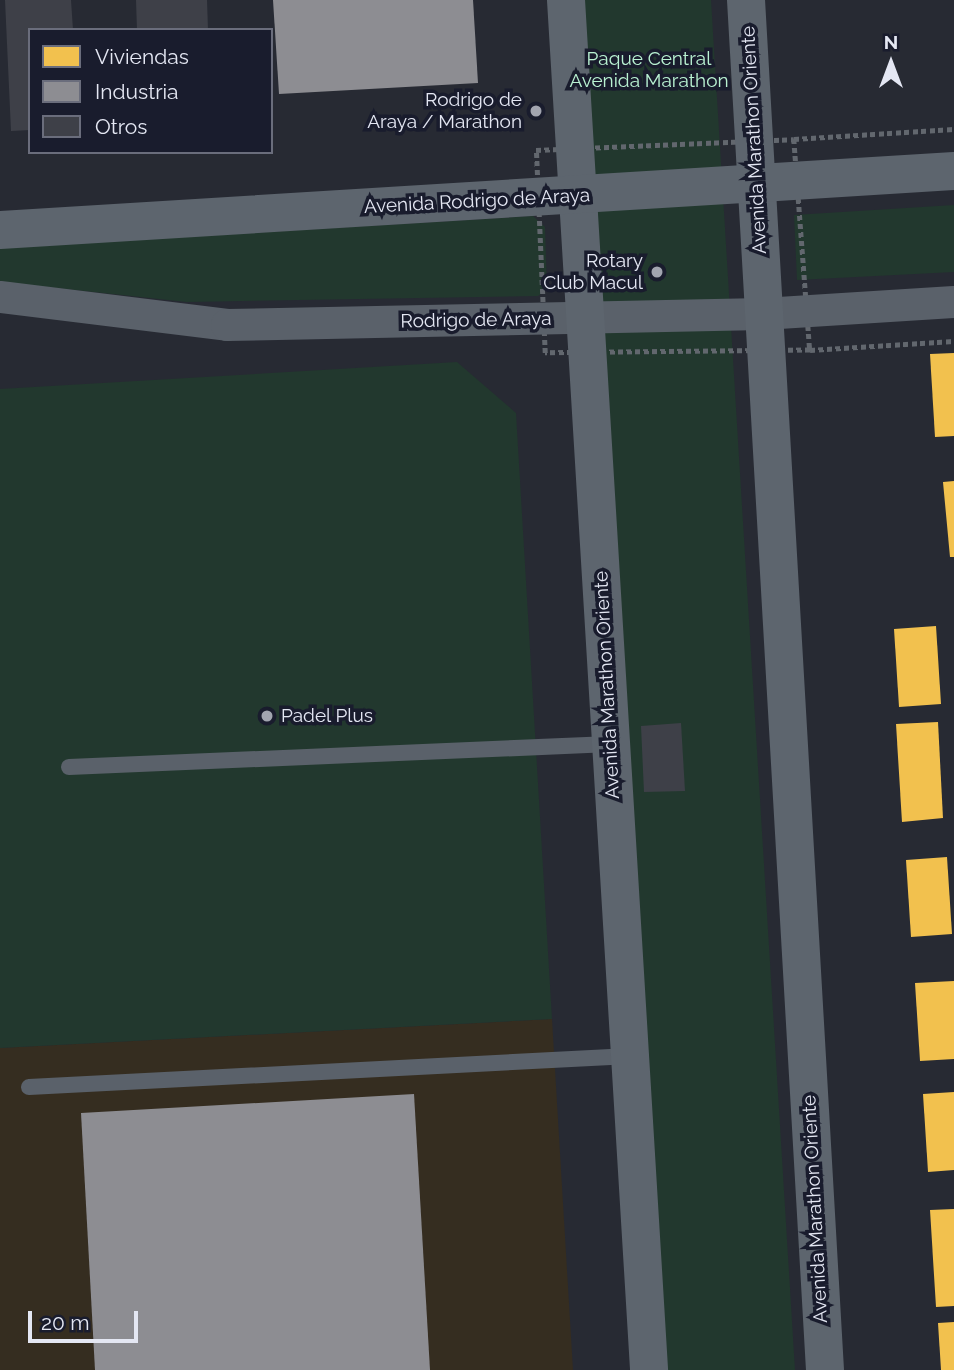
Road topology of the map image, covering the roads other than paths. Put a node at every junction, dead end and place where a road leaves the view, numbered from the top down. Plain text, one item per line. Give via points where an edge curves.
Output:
1 (566, 0) edge
2 (746, 0) edge
3 (954, 171) edge
4 (756, 183) junction
5 (578, 195) junction
6 (0, 230) edge
7 (0, 297) edge
8 (954, 302) edge
9 (763, 314) junction
10 (586, 336) junction
11 (611, 744) junction
12 (69, 767) dead end
13 (630, 1056) junction
14 (29, 1087) dead end
15 (649, 1370) edge
16 (825, 1370) edge

1 - 5 main road, Avenida Marathon Oriente
2 - 4 main road, Avenida Marathon Oriente
3 - 4 main road, Avenida Rodrigo de Araya
4 - 5 main road, Avenida Rodrigo de Araya
4 - 9 main road, Avenida Marathon Oriente
5 - 6 main road, Avenida Rodrigo de Araya
5 - 10 main road, Avenida Marathon Oriente
7 - 10 street, Rodrigo de Araya via 227,325 543,319
8 - 9 street, Rodrigo de Araya
9 - 10 street, Rodrigo de Araya
9 - 16 main road, Avenida Marathon Oriente
10 - 11 main road, Avenida Marathon Oriente
11 - 12 lane
11 - 13 main road, Avenida Marathon Oriente
13 - 14 lane
13 - 15 main road, Avenida Marathon Oriente

